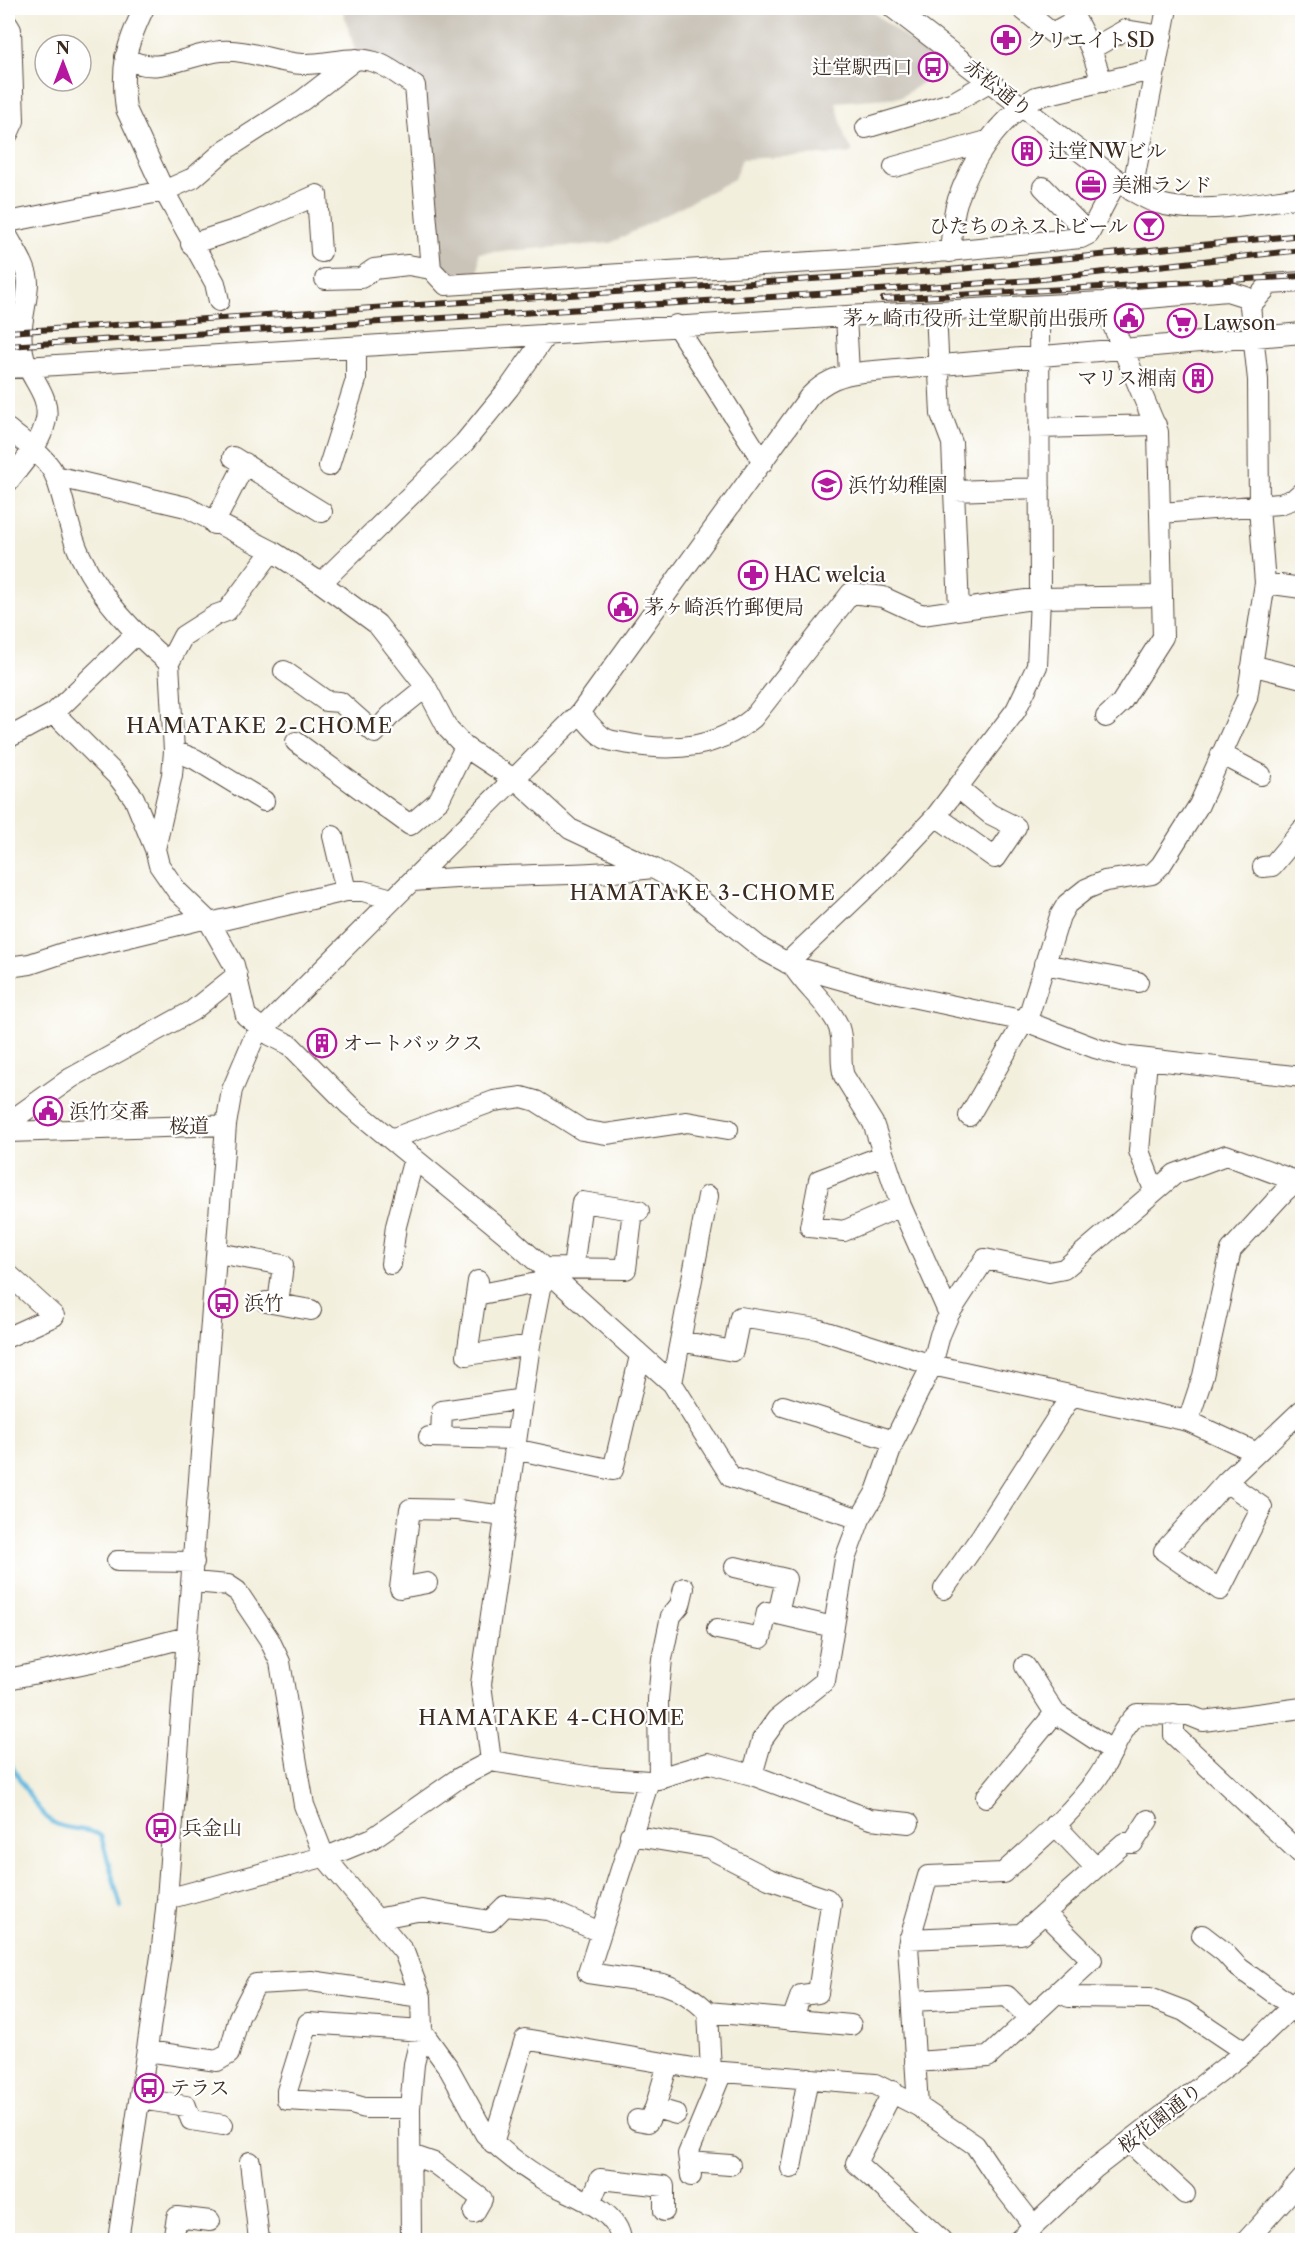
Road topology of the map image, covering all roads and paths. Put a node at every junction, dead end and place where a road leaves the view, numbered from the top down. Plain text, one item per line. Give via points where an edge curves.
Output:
1 (144, 8) edge
2 (893, 8) edge
3 (1021, 8) edge
4 (1167, 8) edge
5 (1073, 14) edge
6 (8, 25) edge
7 (1162, 36) junction
8 (1091, 49) junction
9 (125, 57) junction
10 (356, 59) junction
11 (1156, 69) junction
12 (989, 82) junction
13 (1102, 82) junction
14 (1021, 106) junction
15 (866, 128) dead end
16 (8, 134) edge
17 (987, 141) junction
18 (894, 167) dead end
19 (1125, 186) junction
20 (1043, 187) dead end
21 (164, 191) junction
22 (1302, 197) edge
23 (8, 222) edge
24 (1089, 234) junction
25 (8, 237) edge
26 (191, 244) junction
27 (321, 252) dead end
28 (950, 252) junction
29 (431, 269) junction
30 (325, 279) dead end
31 (1302, 282) edge
32 (219, 301) dead end
33 (1103, 302) junction
34 (1039, 306) junction
35 (1250, 306) junction
36 (936, 312) junction
37 (846, 316) junction
38 (676, 325) junction
39 (548, 334) junction
40 (1299, 336) edge
41 (1255, 337) junction
42 (356, 347) junction
43 (1122, 349) junction
44 (1038, 357) junction
45 (939, 366) junction
46 (28, 367) junction
47 (8, 368) edge
48 (849, 373) junction
49 (1156, 425) junction
50 (1039, 428) junction
51 (8, 429) edge
52 (34, 450) junction
53 (763, 462) junction
54 (329, 466) dead end
55 (56, 476) junction
56 (8, 482) edge
57 (1040, 488) junction
58 (954, 491) junction
59 (1302, 492) edge
60 (1259, 508) junction
61 (322, 512) dead end
62 (1161, 513) junction
63 (214, 524) junction
64 (272, 551) junction
65 (321, 583) junction
66 (1265, 583) junction
67 (1302, 588) edge
68 (1162, 596) junction
69 (1040, 598) junction
70 (959, 609) junction
71 (136, 634) junction
72 (169, 663) junction
73 (1251, 669) junction
74 (284, 671) dead end
75 (1302, 678) edge
76 (426, 687) junction
77 (54, 713) junction
78 (580, 713) junction
79 (1106, 717) dead end
80 (8, 738) edge
81 (296, 742) dead end
82 (465, 747) junction
83 (174, 751) junction
84 (1221, 754) junction
85 (1261, 775) dead end
86 (514, 779) junction
87 (957, 787) junction
88 (264, 801) dead end
89 (936, 816) junction
90 (1302, 830) edge
91 (333, 836) dead end
92 (155, 849) junction
93 (1263, 867) dead end
94 (653, 868) junction
95 (413, 881) junction
96 (346, 891) junction
97 (392, 900) junction
98 (206, 921) junction
99 (790, 964) junction
100 (1044, 964) junction
101 (8, 967) edge
102 (237, 975) junction
103 (1138, 982) dead end
104 (1025, 1021) junction
105 (261, 1030) junction
106 (1147, 1060) junction
107 (1302, 1077) edge
108 (969, 1116) dead end
109 (226, 1125) junction
110 (728, 1129) dead end
111 (9, 1132) edge
112 (391, 1139) junction
113 (882, 1156) junction
114 (414, 1158) junction
115 (1299, 1178) edge
116 (1154, 1190) junction
117 (708, 1196) dead end
118 (901, 1206) junction
119 (218, 1253) junction
120 (391, 1264) dead end
121 (573, 1268) junction
122 (8, 1274) edge
123 (544, 1275) junction
124 (311, 1310) dead end
125 (949, 1314) junction
126 (8, 1337) edge
127 (680, 1341) junction
128 (530, 1344) junction
129 (640, 1356) junction
130 (932, 1365) junction
131 (672, 1383) junction
132 (1071, 1395) junction
133 (523, 1399) junction
134 (1302, 1410) edge
135 (788, 1412) dead end
136 (1188, 1421) junction
137 (894, 1441) junction
138 (515, 1444) junction
139 (1255, 1452) junction
140 (1226, 1482) junction
141 (504, 1516) junction
142 (860, 1519) junction
143 (117, 1561) dead end
144 (194, 1562) junction
145 (735, 1567) dead end
146 (193, 1582) junction
147 (427, 1583) dead end
148 (684, 1588) dead end
149 (944, 1589) dead end
150 (778, 1614) junction
151 (833, 1627) junction
152 (717, 1629) dead end
153 (187, 1637) junction
154 (1025, 1666) dead end
155 (8, 1679) edge
156 (1302, 1708) edge
157 (1055, 1713) junction
158 (1174, 1714) junction
159 (1113, 1751) junction
160 (491, 1761) junction
161 (752, 1775) junction
162 (654, 1780) junction
163 (986, 1797) dead end
164 (1148, 1820) dead end
165 (909, 1822) dead end
166 (1055, 1825) junction
167 (630, 1835) junction
168 (1302, 1855) edge
169 (324, 1856) junction
170 (1096, 1868) junction
171 (167, 1899) junction
172 (1045, 1913) junction
173 (376, 1919) junction
174 (600, 1932) junction
175 (1202, 1935) dead end
176 (909, 1939) junction
177 (1059, 1992) junction
178 (421, 1997) junction
179 (912, 2001) junction
180 (1299, 2007) edge
181 (708, 2013) junction
182 (1029, 2018) junction
183 (792, 2020) junction
184 (851, 2025) dead end
185 (422, 2031) junction
186 (147, 2051) junction
187 (1245, 2052) junction
188 (915, 2062) junction
189 (668, 2064) junction
190 (716, 2072) junction
191 (808, 2078) junction
192 (892, 2091) junction
193 (140, 2099) junction
194 (918, 2106) junction
195 (410, 2108) junction
196 (655, 2108) junction
197 (676, 2114) dead end
198 (637, 2120) dead end
199 (223, 2125) dead end
200 (1129, 2142) junction
201 (493, 2143) junction
202 (411, 2155) junction
203 (250, 2162) dead end
204 (730, 2165) dead end
205 (791, 2168) dead end
206 (1302, 2179) edge
207 (1185, 2194) dead end
208 (590, 2204) junction
209 (664, 2211) dead end
210 (474, 2213) dead end
211 (210, 2221) dead end
212 (1033, 2225) junction
213 (118, 2241) edge
214 (173, 2241) edge
215 (259, 2241) edge
216 (411, 2241) edge
217 (621, 2241) edge
218 (941, 2241) edge
219 (1019, 2241) edge
220 (1247, 2241) edge

1 - 9 street via 127,43
2 - 12 street, 赤松通り
3 - 5 street via 1052,33
4 - 7 street
5 - 8 street
6 - 16 street via 14,122
7 - 8 street via 1125,30
7 - 11 street
8 - 13 street
9 - 10 street via 142,67 226,51 303,64
9 - 21 street via 126,109
10 - 21 street via 303,100 225,150 204,171
10 - 29 street via 381,64 415,86
11 - 13 street
11 - 19 street
12 - 14 street, 赤松通り
12 - 15 street via 954,102
13 - 14 street via 1036,97
14 - 17 street
14 - 19 street, 赤松通り
17 - 18 street
17 - 28 street via 957,202
19 - 22 street, 赤松通り via 1156,203 1179,208
19 - 24 street
20 - 24 street
21 - 23 street
21 - 26 street
24 - 28 street
25 - 46 street via 28,281 21,319
26 - 27 street via 244,227 317,195
26 - 32 street via 215,283
28 - 29 street via 446,285
29 - 30 street via 408,265 374,269 361,278
31 - 35 street via 1269,284
33 - 34 street
33 - 35 street via 1227,291 1246,297
33 - 43 street
34 - 36 street
34 - 44 street
35 - 41 street
36 - 37 street
36 - 45 street
37 - 38 street
37 - 48 street
38 - 39 street
38 - 53 street
39 - 42 street
39 - 65 street via 464,443
40 - 41 street
41 - 43 street
41 - 60 street
42 - 46 street
42 - 54 street via 356,380
43 - 44 street
43 - 49 street
44 - 45 street
44 - 50 street
45 - 48 street
45 - 58 street via 941,414 952,443
46 - 47 street
46 - 52 street via 46,404 46,418
48 - 53 street via 820,386 808,397
49 - 50 street
49 - 62 street
50 - 57 street
51 - 52 street
52 - 55 street
52 - 56 street
53 - 78 street
55 - 63 street via 174,503
55 - 71 street via 71,537 82,559 119,616
57 - 58 street
57 - 69 street
58 - 70 street
59 - 60 street via 1294,499
60 - 62 street
60 - 66 street
61 - 63 street via 239,460
62 - 68 street
63 - 64 street
64 - 65 street
64 - 72 street via 227,611 183,636
65 - 76 street via 377,624
66 - 67 street
66 - 73 street
68 - 69 street
68 - 79 street via 1163,637 1121,703
69 - 70 street
69 - 87 street via 1037,666 1016,710
70 - 78 street via 922,615 883,597 851,593 753,718 718,740 676,748 604,739
71 - 72 street
71 - 77 street
72 - 83 street
73 - 75 street via 1259,667
73 - 84 street via 1247,698
74 - 76 street via 322,706 340,702 375,734 390,716
76 - 82 street via 448,729
77 - 80 street
77 - 92 street via 134,798
78 - 86 street
81 - 82 street via 410,825 439,800
82 - 86 street
83 - 88 street via 195,759
83 - 92 street
84 - 85 street
84 - 100 street via 1199,805 1161,865 1152,874 1095,885 1067,904
86 - 94 street via 570,829
86 - 95 street
87 - 89 street
87 - 89 street via 990,814 1016,827 995,858
89 - 99 street
90 - 93 street via 1272,866
91 - 96 street
92 - 98 street via 159,865 177,891
94 - 95 street via 602,874 473,875
94 - 99 street via 697,894 762,949
95 - 97 street
96 - 97 street via 363,891
96 - 98 street
97 - 105 street
98 - 101 street
98 - 102 street
99 - 104 street via 874,989
99 - 113 street via 836,1021 841,1068 873,1123
100 - 103 street
100 - 104 street
102 - 105 street via 244,1012
102 - 111 street via 192,1011 71,1078 20,1115
104 - 106 street via 1095,1048
104 - 108 street
105 - 109 street via 238,1070
105 - 112 street via 290,1045 349,1105
106 - 107 street
106 - 116 street via 1139,1151
109 - 111 street, 桜道
109 - 119 street
110 - 112 street via 687,1122 606,1134 582,1130 536,1101 522,1097 494,1101
112 - 114 street
113 - 118 street
113 - 118 street via 819,1180 810,1227 844,1231
114 - 120 street via 396,1226
114 - 123 street
115 - 116 street via 1226,1155 1174,1174
115 - 136 street via 1231,1250 1203,1376
116 - 125 street via 1064,1269 1048,1272 984,1259
117 - 127 street
118 - 125 street
119 - 124 street via 283,1266 272,1303
119 - 144 street
121 - 121 street via 626,1269 636,1210 582,1202
121 - 123 street
122 - 126 street via 54,1317
123 - 128 street
123 - 128 street via 477,1288 467,1355
123 - 129 street
125 - 130 street
127 - 130 street via 733,1351 740,1317 817,1329
127 - 131 street
128 - 133 street
129 - 131 street
129 - 138 street via 614,1470
130 - 132 street
130 - 137 street
131 - 142 street via 731,1477
132 - 136 street
132 - 149 street
133 - 138 street
133 - 138 street via 442,1411 435,1437
134 - 139 street
135 - 137 street
136 - 139 street
137 - 142 street via 876,1492
138 - 141 street
139 - 140 street
140 - 140 street via 1164,1551 1220,1590 1262,1507
141 - 147 street via 410,1509 400,1588
141 - 160 street via 481,1684
142 - 151 street via 844,1559
143 - 144 street
144 - 146 street
145 - 150 street via 786,1579
146 - 153 street
146 - 169 street via 228,1585 237,1591 280,1662 304,1805
148 - 162 street via 680,1605 671,1616 662,1659
150 - 151 street
150 - 152 street via 767,1612 761,1638
151 - 161 street via 825,1681 777,1719 762,1740
153 - 155 street
153 - 171 street
154 - 157 street
156 - 158 street via 1203,1720
157 - 159 street
157 - 163 street
158 - 159 street via 1137,1714
158 - 168 street via 1174,1735
159 - 166 street via 1099,1776
160 - 162 street via 592,1777
160 - 169 street via 459,1778 373,1838
161 - 162 street via 708,1763
161 - 165 street via 870,1819
162 - 167 street
164 - 170 street via 1133,1843 1124,1843
166 - 170 street
166 - 176 street via 1003,1873 928,1876
167 - 174 street
167 - 183 street via 709,1848 769,1880 827,1899 831,1904 818,1993 801,1995
169 - 171 street
169 - 173 street
170 - 172 street
171 - 186 street
172 - 176 street via 1022,1934
172 - 177 street via 1092,1960
173 - 174 street via 422,1910 490,1921 505,1906 549,1910
173 - 178 street via 404,1952
174 - 181 street via 588,1973 674,1988
175 - 180 street via 1238,1967
176 - 179 street
177 - 182 street
177 - 187 street via 1069,1997 1150,1998 1184,2011
178 - 185 street
178 - 186 street via 311,1981 256,1984 240,2017 229,2054 217,2061
179 - 182 street via 1007,1996
179 - 188 street
180 - 187 street, 桜花園通り
181 - 183 street
181 - 190 street
182 - 188 street via 988,2057
183 - 184 street
185 - 195 street
185 - 195 street via 308,2023 287,2091 287,2100
185 - 201 street
186 - 193 street
187 - 200 street, 桜花園通り
188 - 194 street
189 - 190 street
189 - 196 street
189 - 201 street via 525,2039
190 - 191 street
190 - 204 street via 688,2154 690,2169
191 - 192 street via 875,2084
191 - 205 street
192 - 194 street
192 - 218 street via 856,2163
193 - 199 street via 186,2106 191,2120
193 - 213 street
194 - 212 street via 975,2145
195 - 202 street
196 - 197 street
196 - 198 street via 648,2122
200 - 207 street
200 - 212 street, 桜花園通り
201 - 208 street via 535,2174
202 - 210 street via 434,2163 483,2199
202 - 216 street
203 - 215 street
206 - 220 street
208 - 209 street via 600,2179 664,2186
208 - 217 street via 617,2226
211 - 214 street via 177,2217
212 - 219 street, 桜花園通り

